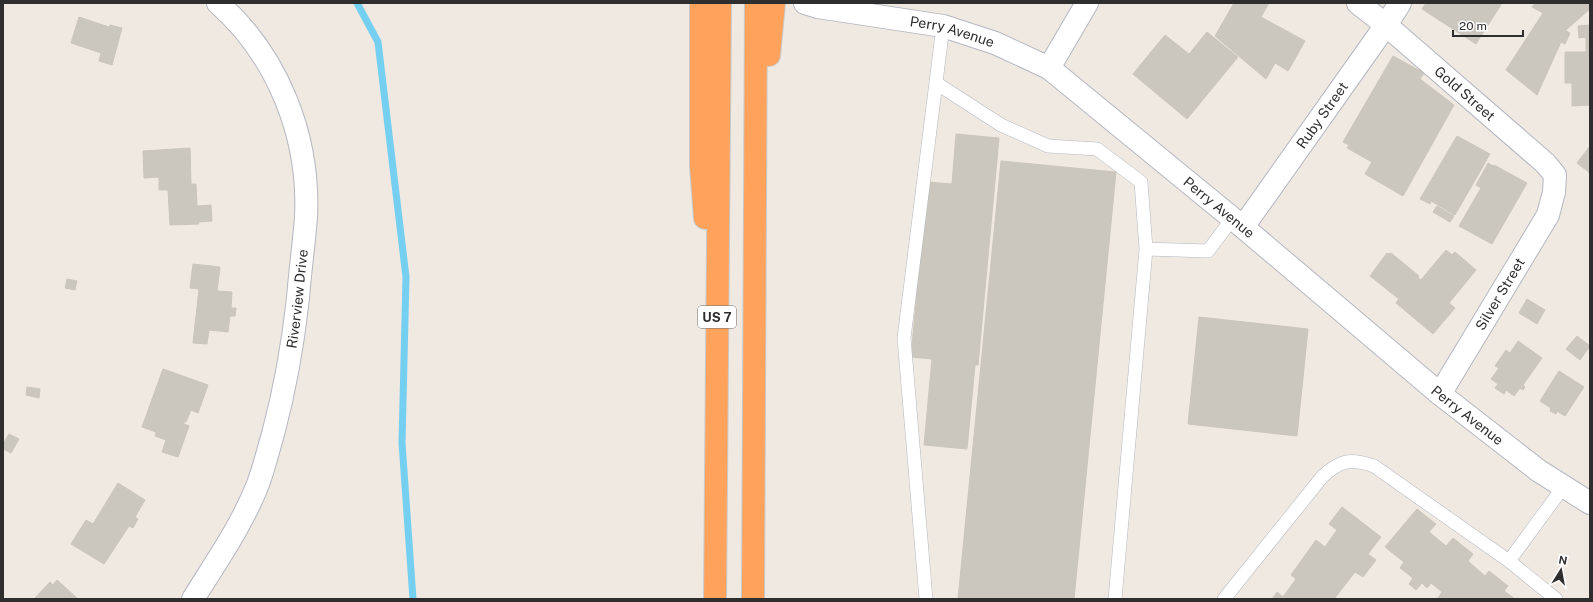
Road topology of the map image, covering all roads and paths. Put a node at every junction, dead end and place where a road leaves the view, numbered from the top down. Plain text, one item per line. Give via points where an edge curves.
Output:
1 (218, 3) edge
2 (701, 3) edge
3 (720, 3) edge
4 (756, 3) edge
5 (774, 3) edge
6 (805, 3) edge
7 (1087, 3) edge
8 (1358, 3) edge
9 (1400, 3) edge
10 (943, 26) junction
11 (1386, 26) junction
12 (710, 32) junction
13 (763, 46) junction
14 (1049, 68) junction
15 (936, 83) junction
16 (1554, 192) joint
17 (1238, 223) junction
18 (1146, 249) junction
19 (1440, 394) junction
20 (1564, 486) junction
21 (1590, 503) edge
22 (1509, 561) junction
23 (193, 599) edge
24 (715, 599) edge
25 (753, 599) edge
26 (926, 599) edge
27 (1115, 599) edge
28 (1224, 599) edge
29 (1556, 599) edge

1 - 23 street, Riverview Drive via 232,15 279,81 300,145 306,216 290,363 264,467 253,496 233,535
2 - 12 highway
3 - 12 highway, US 7
4 - 13 highway
5 - 13 highway
6 - 10 street, Perry Avenue
7 - 14 street
8 - 11 street, Gold Street
9 - 11 street, Ruby Street
10 - 14 street, Perry Avenue via 995,43
10 - 15 lane
11 - 16 street, Gold Street via 1545,163 1555,176
11 - 17 street, Ruby Street
12 - 24 highway, US 7 via 716,373
13 - 25 highway, US 7 via 756,154
14 - 17 street, Perry Avenue
15 - 18 lane via 1001,125 1048,146 1097,149 1141,182
15 - 26 lane via 904,338
16 - 19 street, Silver Street via 1548,215
17 - 18 lane via 1208,250
17 - 19 street, Perry Avenue
18 - 27 lane
19 - 20 street, Perry Avenue via 1539,471
20 - 21 street, Perry Avenue
20 - 22 lane
22 - 28 lane via 1374,466 1353,460 1331,468 1322,477
22 - 29 lane

